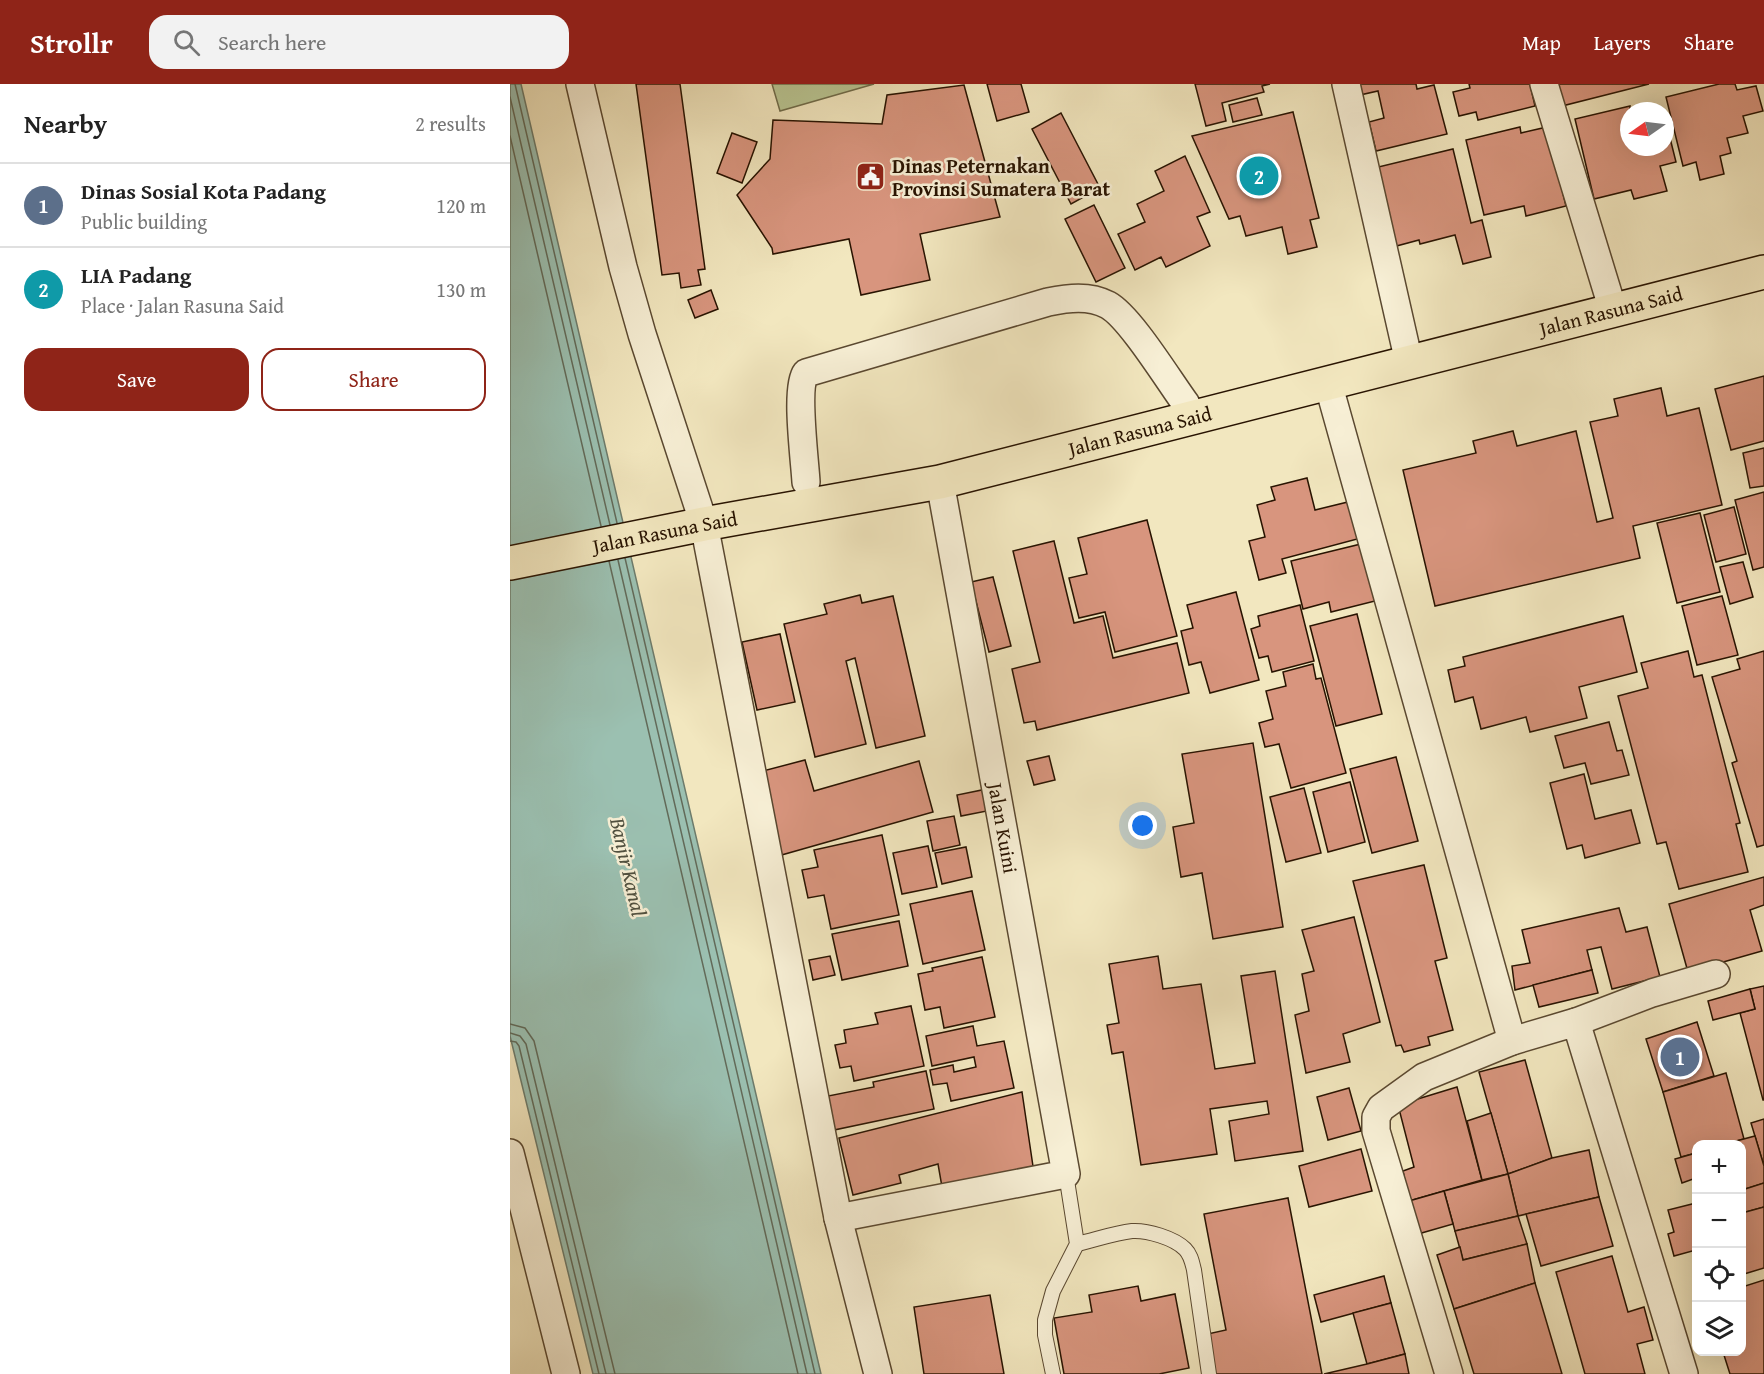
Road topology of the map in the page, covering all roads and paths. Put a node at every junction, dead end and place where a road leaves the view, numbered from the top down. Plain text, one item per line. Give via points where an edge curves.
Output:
1 (580, 84) edge
2 (1346, 84) edge
3 (1544, 84) edge
4 (1764, 272) edge
5 (1613, 310) junction
6 (1409, 362) junction
7 (1328, 383) junction
8 (1191, 410) junction
9 (940, 482) junction
10 (807, 494) junction
11 (694, 526) junction
12 (510, 563) edge
13 (1716, 974) dead end
14 (1576, 1022) junction
15 (1512, 1041) junction
16 (510, 1153) edge
17 (1066, 1174) junction
18 (838, 1218) junction
19 (1077, 1244) junction
20 (566, 1374) edge
21 (878, 1374) edge
22 (1053, 1374) edge
23 (1209, 1374) edge
24 (1449, 1374) edge
25 (1684, 1374) edge

1 - 11 street via 623,267
2 - 6 street
3 - 5 street
4 - 5 main road, Jalan Rasuna Said
5 - 6 main road, Jalan Rasuna Said
6 - 7 main road, Jalan Rasuna Said
7 - 8 main road, Jalan Rasuna Said
7 - 15 street
8 - 9 main road, Jalan Rasuna Said
8 - 10 street via 1130,326 1108,305 1083,298 1048,302 806,373 801,382 801,404
9 - 10 main road, Jalan Rasuna Said
9 - 17 street, Jalan Kuini
10 - 11 main road, Jalan Rasuna Said
11 - 12 main road, Jalan Rasuna Said
11 - 18 street
13 - 14 street
14 - 15 street
14 - 25 street
15 - 24 street via 1424,1077 1381,1108 1376,1117 1376,1131
16 - 20 street
17 - 18 street
17 - 19 lane
18 - 21 street
19 - 22 lane via 1053,1291 1045,1320
19 - 23 lane via 1136,1231 1177,1243 1186,1250 1194,1270

